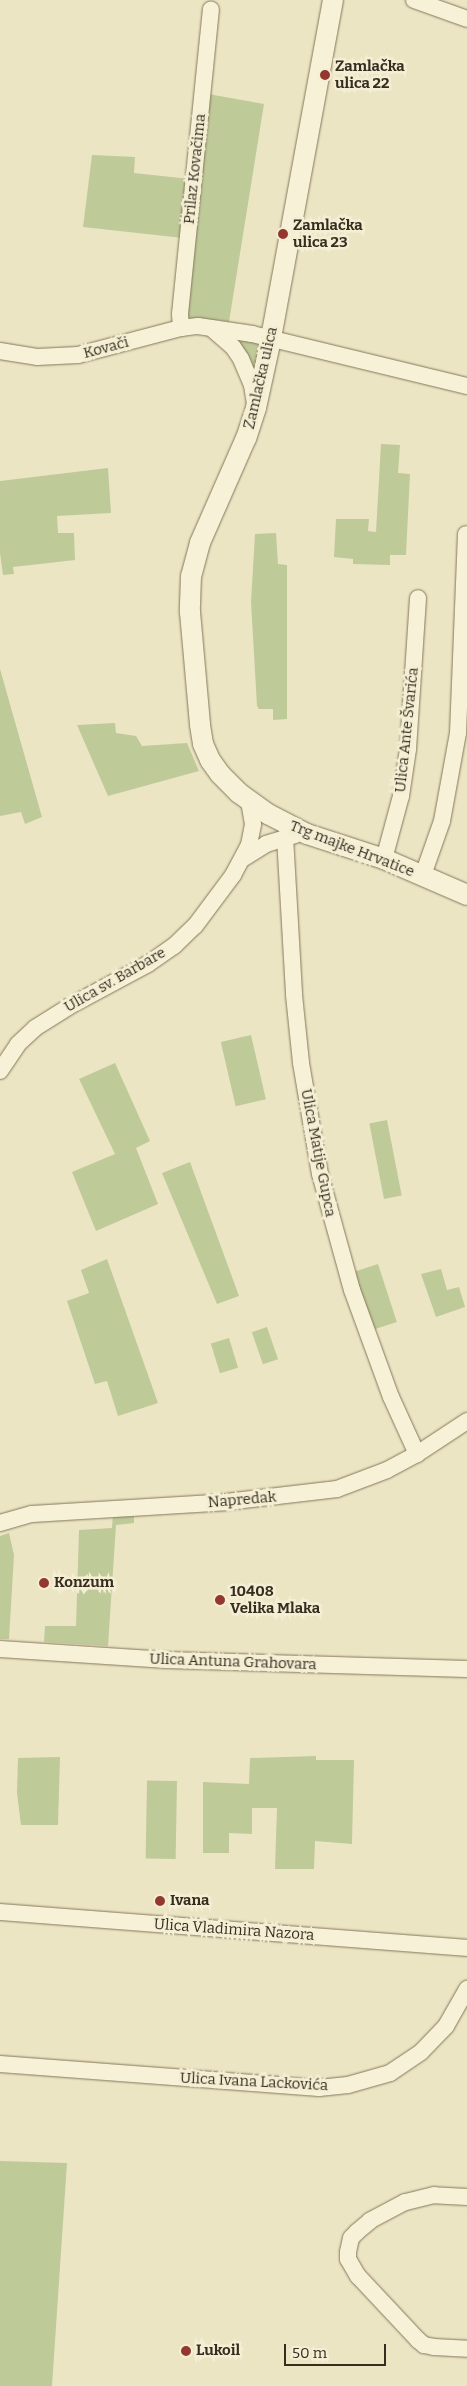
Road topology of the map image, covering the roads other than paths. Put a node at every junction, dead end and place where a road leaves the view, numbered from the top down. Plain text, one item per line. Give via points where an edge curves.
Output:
1 (333, 0) edge
2 (414, 0) edge
3 (211, 10) dead end
4 (467, 19) edge
5 (210, 327) junction
6 (181, 328) junction
7 (271, 339) junction
8 (0, 351) edge
9 (467, 386) edge
10 (256, 408) junction
11 (466, 534) edge
12 (418, 598) dead end
13 (220, 774) joint
14 (249, 802) junction
15 (307, 834) junction
16 (285, 837) junction
17 (242, 860) junction
18 (384, 860) junction
19 (423, 875) junction
20 (467, 896) edge
21 (0, 1072) edge
22 (467, 1421) edge
23 (416, 1454) junction
24 (0, 1523) edge
25 (0, 1650) edge
26 (467, 1669) edge
27 (0, 1912) edge
28 (467, 1948) edge
29 (467, 1989) edge
30 (0, 2064) edge
31 (467, 2197) edge
32 (467, 2349) edge

1 - 7 street, Zamlačka ulica
2 - 4 street
3 - 6 street, Prilaz Kovačima via 180,305
5 - 6 street, Kovači
5 - 7 street, Kovači
5 - 10 street via 233,347 241,359 252,385
6 - 8 street, Kovači via 78,355 37,357
7 - 9 street, Kovači
7 - 10 street, Zamlačka ulica
10 - 13 street, Zamlačka ulica via 200,543 191,576 190,612 200,725 203,744
11 - 19 street via 458,733 442,822
12 - 18 street, Ulica Ante Švarića via 408,749 401,796
13 - 14 street, Trg majke Hrvatice
14 - 15 street, Trg majke Hrvatice
14 - 17 street, Ulica sv. Barbare via 252,834
15 - 16 street, Ulica sv. Barbare
15 - 18 street, Trg majke Hrvatice
16 - 17 street, Ulica sv. Barbare via 266,844
16 - 23 street, Ulica Matije Gupca via 289,934 301,1063 320,1174 352,1290 391,1397
17 - 21 street, Ulica sv. Barbare via 215,902 174,946 36,1028 18,1044
18 - 19 street, Trg majke Hrvatice
19 - 20 street, Trg majke Hrvatice
22 - 23 street, Napredak
23 - 24 street, Napredak via 366,1479 316,1493 32,1514
25 - 26 street, Ulica Antuna Grahovara via 167,1660
27 - 28 street, Ulica Vladimira Nazora
29 - 30 street, Ulica Ivana Lackovića via 446,2026 421,2052 390,2073 348,2085 319,2088
31 - 32 street via 434,2195 405,2202 357,2232 351,2238 348,2252 358,2276 424,2345

